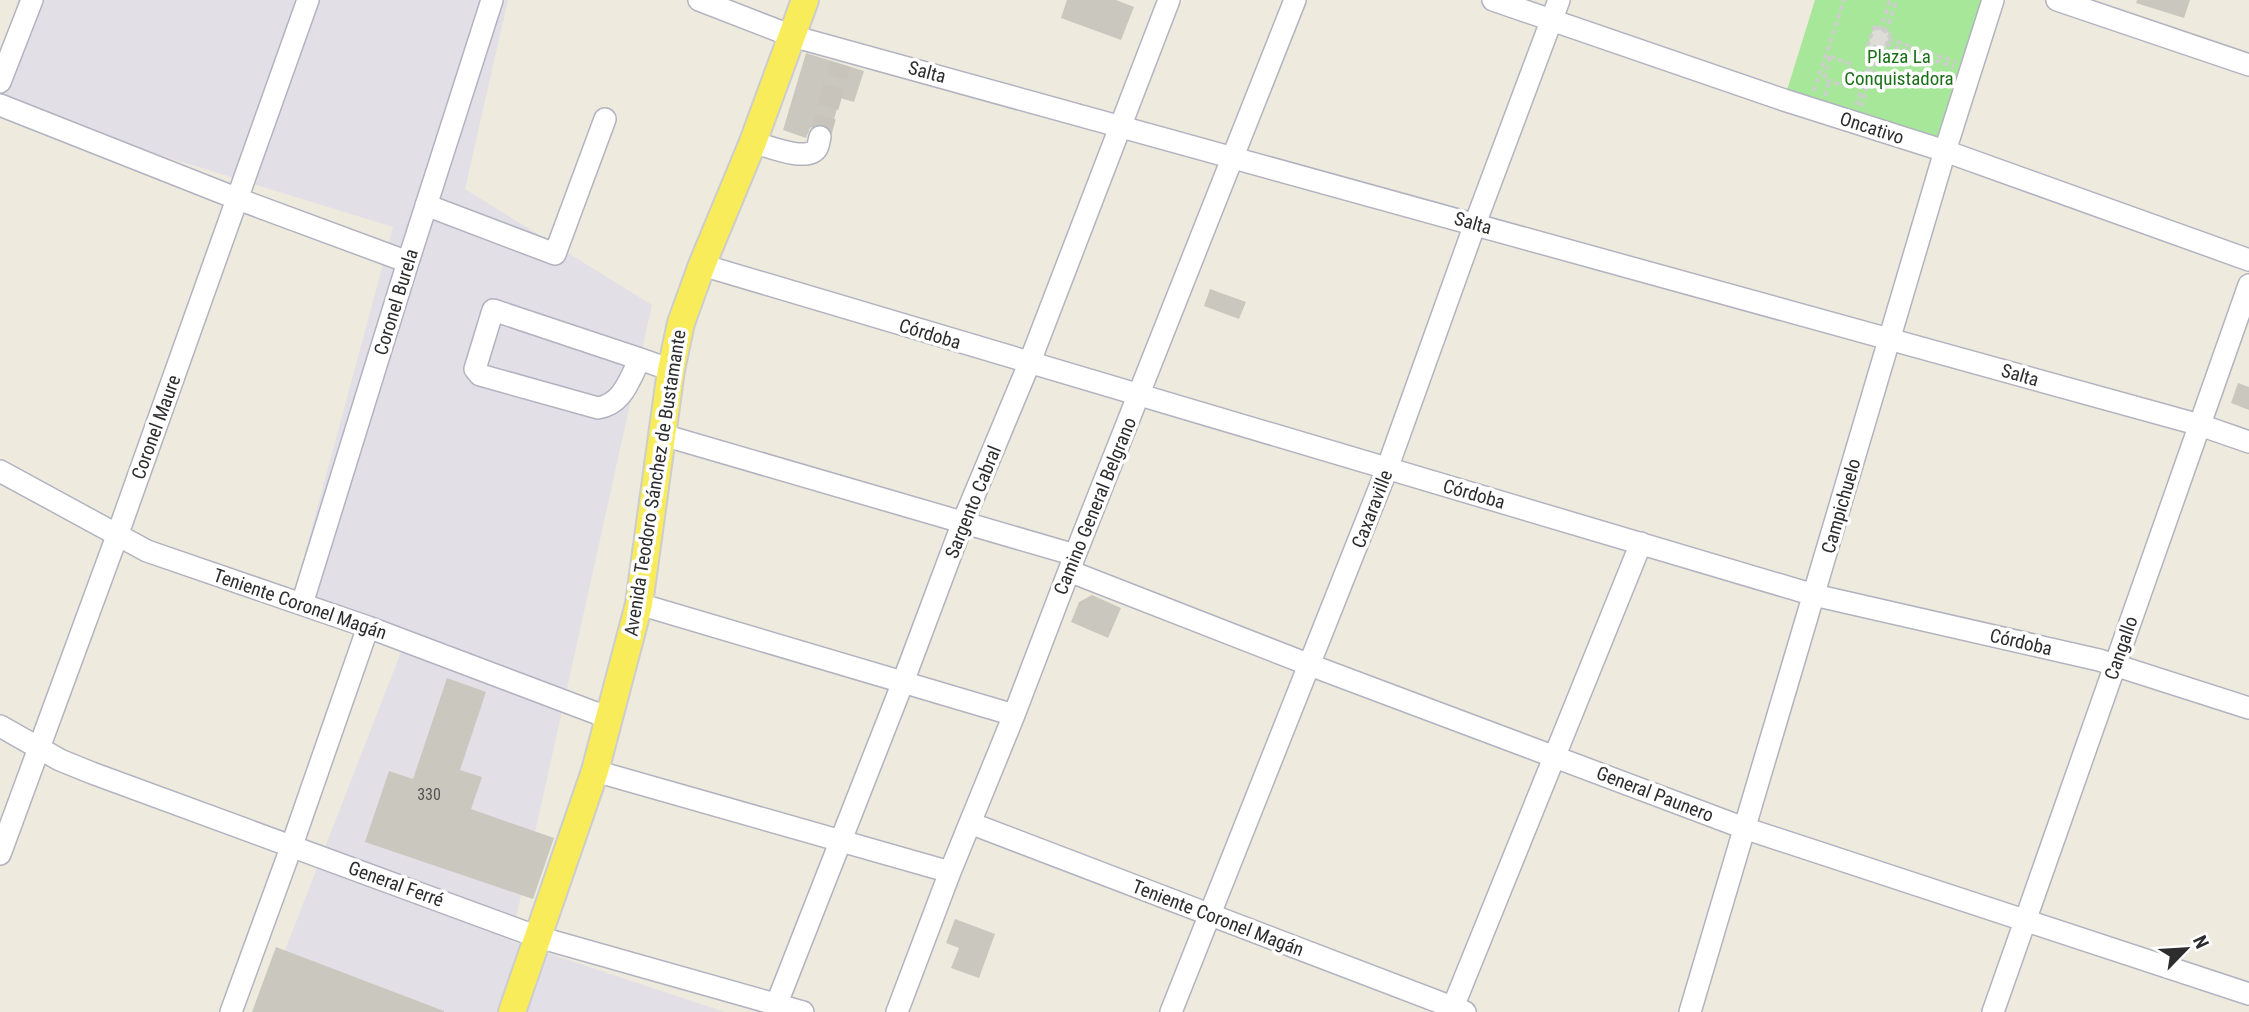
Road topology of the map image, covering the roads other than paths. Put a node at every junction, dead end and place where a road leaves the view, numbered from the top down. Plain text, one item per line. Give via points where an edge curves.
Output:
1 (32, 0) edge
2 (308, 0) edge
3 (492, 0) edge
4 (699, 0) edge
5 (806, 0) edge
6 (1169, 0) edge
7 (1294, 0) edge
8 (1493, 0) edge
9 (1993, 0) edge
10 (2057, 0) edge
11 (1556, 9) edge
12 (792, 36) junction
13 (2249, 65) edge
14 (0, 82) edge
15 (0, 105) edge
16 (605, 120) dead end
17 (1119, 125) junction
18 (820, 136) tunnel mouth
19 (753, 142) junction
20 (1945, 151) junction
21 (1234, 156) junction
22 (237, 199) junction
23 (426, 205) junction
24 (1475, 224) junction
25 (2249, 260) edge
26 (408, 262) junction
27 (702, 265) junction
28 (2249, 285) edge
29 (1890, 339) junction
30 (640, 359) junction
31 (1029, 364) junction
32 (671, 370) junction
33 (1139, 396) junction
34 (2200, 425) junction
35 (663, 435) junction
36 (2249, 442) edge
37 (1387, 469) junction
38 (0, 471) edge
39 (963, 522) junction
40 (117, 536) junction
41 (1641, 543) junction
42 (1072, 563) junction
43 (1814, 595) junction
44 (302, 604) junction
45 (639, 604) junction
46 (368, 627) junction
47 (2115, 664) junction
48 (1310, 665) junction
49 (903, 682) junction
50 (2249, 708) edge
51 (1014, 715) junction
52 (609, 718) junction
53 (0, 726) edge
54 (38, 748) junction
55 (1555, 757) junction
56 (595, 771) junction
57 (970, 823) junction
58 (1744, 828) junction
59 (841, 842) junction
60 (292, 845) junction
61 (0, 853) edge
62 (950, 872) junction
63 (1211, 916) junction
64 (2025, 920) junction
65 (538, 937) junction
66 (2249, 994) edge
67 (777, 1003) junction
68 (1457, 1010) edge
69 (231, 1012) edge
70 (513, 1012) edge
71 (803, 1012) edge
72 (897, 1012) edge
73 (1171, 1012) edge
74 (1690, 1012) edge
75 (1993, 1012) edge

1 - 14 street
2 - 22 street, Coronel Maure
3 - 23 street, Coronel Burela
4 - 12 street, Salta
5 - 12 main road, Avenida Teodoro Sánchez de Bustamante
6 - 17 street, Sargento Cabral
7 - 21 street, Camino General Belgrano
8 - 11 street, Oncativo
9 - 20 street, Campichuelo via 1962,67
10 - 13 street
11 - 20 street, Oncativo via 1854,111
11 - 24 street, Caxaraville
12 - 17 street, Salta via 842,57
12 - 19 main road, Avenida Teodoro Sánchez de Bustamante
15 - 22 street
16 - 23 street via 555,254
17 - 21 street, Salta
17 - 31 street, Sargento Cabral
18 - 19 street via 817,148 800,155
19 - 27 main road, Avenida Teodoro Sánchez de Bustamante
20 - 25 street, Oncativo
20 - 29 street, Campichuelo
21 - 24 street, Salta
21 - 33 street, Camino General Belgrano
22 - 26 street
22 - 40 street, Coronel Maure
23 - 26 street, Coronel Burela
24 - 29 street, Salta
24 - 37 street, Caxaraville
26 - 44 street, Coronel Burela
27 - 31 street, Córdoba
27 - 32 main road, Avenida Teodoro Sánchez de Bustamante via 681,323
28 - 34 street, Cangallo
29 - 34 street, Salta
29 - 43 street, Campichuelo
30 - 30 street via 493,310 475,369 480,375 598,408 618,400
30 - 32 street
31 - 33 street, Córdoba
31 - 39 street, Sargento Cabral
32 - 35 main road, Avenida Teodoro Sánchez de Bustamante
33 - 37 street, Córdoba
33 - 42 street, Camino General Belgrano
34 - 36 street, Salta
34 - 47 street, Cangallo
35 - 39 street, General Paunero
35 - 45 main road, Avenida Teodoro Sánchez de Bustamante
37 - 41 street, Córdoba
37 - 48 street, Caxaraville
38 - 40 street, Teniente Coronel Magán
39 - 42 street, General Paunero
39 - 49 street, Sargento Cabral
40 - 44 street, Teniente Coronel Magán via 147,551
40 - 54 street, Coronel Maure
41 - 43 street, Córdoba
41 - 55 street
42 - 48 street, General Paunero
42 - 51 street, Camino General Belgrano
43 - 47 street, Córdoba
43 - 58 street, Campichuelo
44 - 46 street, Teniente Coronel Magán
45 - 49 street
45 - 52 main road, Avenida Teodoro Sánchez de Bustamante
46 - 52 street, Teniente Coronel Magán
46 - 60 street
47 - 50 street, Córdoba
47 - 64 street, Cangallo
48 - 55 street, General Paunero
48 - 63 street, Caxaraville
49 - 51 street
49 - 59 street, Sargento Cabral
51 - 57 street, Camino General Belgrano
52 - 56 main road, Avenida Teodoro Sánchez de Bustamante
53 - 54 street, General Ferré
54 - 60 street, General Ferré via 92,773
54 - 61 street, Coronel Maure
55 - 58 street, General Paunero
55 - 68 street
56 - 59 street
56 - 65 main road, Avenida Teodoro Sánchez de Bustamante
57 - 62 street, Camino General Belgrano
57 - 63 street, Teniente Coronel Magán
58 - 64 street, General Paunero
58 - 74 street, Campichuelo
59 - 62 street
59 - 67 street, Sargento Cabral
60 - 65 street, General Ferré
60 - 69 street
62 - 72 street, Camino General Belgrano
63 - 68 street, Teniente Coronel Magán
63 - 73 street, Caxaraville
64 - 66 street, General Paunero
64 - 75 street, Cangallo
65 - 67 street, General Ferré
65 - 70 main road, Avenida Teodoro Sánchez de Bustamante
67 - 71 street, General Ferré

